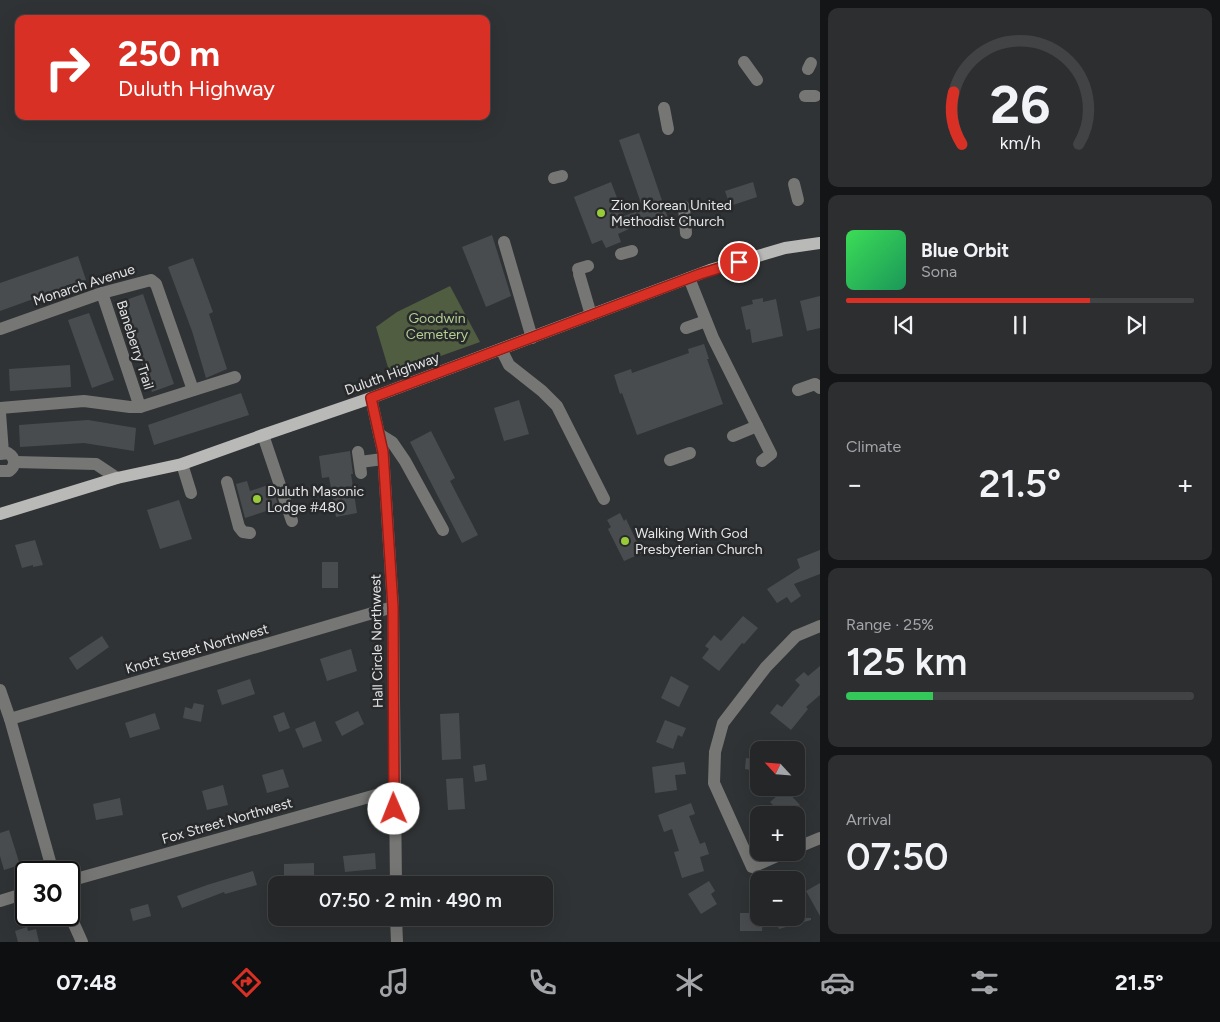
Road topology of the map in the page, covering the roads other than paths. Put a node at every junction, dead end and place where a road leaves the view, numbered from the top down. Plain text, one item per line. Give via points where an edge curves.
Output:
1 (744, 62) dead end
2 (757, 80) dead end
3 (664, 108) dead end
4 (668, 129) dead end
5 (794, 184) dead end
6 (798, 200) dead end
7 (684, 207) dead end
8 (686, 233) dead end
9 (504, 242) dead end
10 (820, 244) edge
11 (582, 269) dead end
12 (689, 278) junction
13 (102, 293) junction
14 (591, 315) junction
15 (706, 321) junction
16 (686, 328) dead end
17 (0, 329) edge
18 (532, 338) junction
19 (501, 349) junction
20 (234, 377) dead end
21 (820, 388) edge
22 (193, 390) junction
23 (798, 390) dead end
24 (371, 398) junction
25 (140, 407) junction
26 (0, 408) edge
27 (0, 413) edge
28 (757, 426) junction
29 (379, 434) junction
30 (263, 435) junction
31 (733, 436) dead end
32 (1, 453) edge
33 (690, 453) dead end
34 (383, 459) junction
35 (670, 460) dead end
36 (762, 461) dead end
37 (15, 462) junction
38 (360, 462) dead end
39 (182, 464) junction
40 (0, 471) edge
41 (118, 478) junction
42 (227, 482) dead end
43 (191, 493) dead end
44 (604, 499) dead end
45 (0, 514) edge
46 (292, 520) dead end
47 (443, 530) dead end
48 (250, 533) dead end
49 (393, 607) junction
50 (820, 626) edge
51 (0, 690) edge
52 (10, 719) junction
53 (394, 790) junction
54 (820, 838) edge
55 (805, 844) edge
56 (50, 861) edge
57 (766, 861) edge
58 (396, 876) edge
59 (80, 878) edge
60 (15, 896) edge
61 (0, 901) edge
62 (75, 926) edge
63 (396, 926) edge
64 (82, 942) edge
65 (397, 942) edge

1 - 2 street
3 - 4 street
5 - 6 street
7 - 8 street
9 - 18 street
10 - 12 main road, Duluth Highway via 785,248
11 - 14 street
12 - 14 main road, Duluth Highway
12 - 15 street
13 - 17 street, Monarch Avenue
13 - 22 street, Monarch Avenue via 151,280 156,284
13 - 25 street, Baneberry Trail
14 - 18 main road, Duluth Highway
15 - 16 street
15 - 28 street
18 - 19 main road, Duluth Highway
19 - 24 main road, Duluth Highway
19 - 44 street via 509,365 557,406
20 - 22 street
21 - 23 street via 815,384
22 - 25 street
24 - 29 street, Hall Circle Northwest
24 - 30 main road, Duluth Highway
25 - 26 street via 84,402
27 - 32 street
28 - 31 street
28 - 36 street via 772,454
29 - 34 street, Hall Circle Northwest
29 - 47 street via 392,442 405,461
30 - 39 main road, Duluth Highway
30 - 46 street
32 - 37 street via 11,455
33 - 35 street
34 - 38 street
34 - 49 street, Hall Circle Northwest
37 - 40 street via 9,471
37 - 41 street via 96,464
39 - 41 main road, Duluth Highway
39 - 43 street
41 - 45 main road, Duluth Highway
42 - 48 street via 240,527 243,532
49 - 52 street, Knott Street Northwest
49 - 53 street, Hall Circle Northwest
50 - 57 street via 796,636 766,668 723,723 715,752 714,783 752,867
51 - 52 street
52 - 56 street
53 - 58 street, Hall Circle Northwest
53 - 59 street, Fox Street Northwest
54 - 55 street
60 - 61 street
62 - 64 street
63 - 65 street

